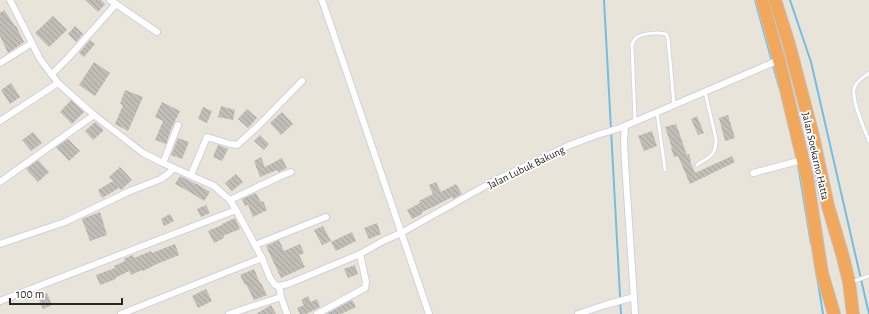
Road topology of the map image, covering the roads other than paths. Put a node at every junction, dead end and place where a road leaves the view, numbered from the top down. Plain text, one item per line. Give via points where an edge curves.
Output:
1 (10, 0) edge
2 (110, 0) edge
3 (322, 0) edge
4 (762, 0) edge
5 (775, 0) edge
6 (116, 4) junction
7 (157, 32) dead end
8 (32, 43) junction
9 (775, 62) junction
10 (0, 63) edge
11 (869, 73) edge
12 (52, 74) junction
13 (302, 81) dead end
14 (58, 83) junction
15 (704, 92) junction
16 (674, 105) junction
17 (657, 112) junction
18 (94, 115) junction
19 (0, 121) edge
20 (635, 122) junction
21 (178, 125) dead end
22 (623, 127) junction
23 (869, 141) edge
24 (802, 160) junction
25 (163, 164) junction
26 (697, 166) dead end
27 (174, 168) junction
28 (665, 170) dead end
29 (291, 172) dead end
30 (753, 173) dead end
31 (191, 176) junction
32 (0, 182) edge
33 (230, 200) junction
34 (236, 210) junction
35 (326, 217) dead end
36 (401, 233) junction
37 (0, 244) edge
38 (255, 245) junction
39 (360, 254) junction
40 (262, 258) junction
41 (869, 276) edge
42 (853, 281) junction
43 (279, 286) junction
44 (281, 297) junction
45 (631, 298) junction
46 (0, 301) edge
47 (121, 314) edge
48 (229, 314) edge
49 (287, 314) edge
50 (317, 314) edge
51 (429, 314) edge
52 (578, 314) edge
53 (635, 314) edge
54 (834, 314) edge
55 (853, 314) edge

1 - 8 street
2 - 6 street
3 - 36 street
4 - 9 highway, Jalan Soekarno Hatta
5 - 42 highway, Jalan Soekarno Hatta via 812,132 828,206
6 - 7 street
6 - 12 street
8 - 10 street
8 - 12 street
9 - 15 street, Jalan Lubuk Bakung
9 - 24 highway, Jalan Soekarno Hatta
11 - 23 lane via 861,78 853,92
12 - 14 street
13 - 31 street via 237,145 207,137
14 - 18 street
14 - 19 street
15 - 16 street, Jalan Lubuk Bakung
15 - 26 lane via 716,145 714,154
16 - 17 street, Jalan Lubuk Bakung
16 - 20 lane via 666,34 658,32 636,38 632,44
17 - 20 street, Jalan Lubuk Bakung
17 - 28 lane
18 - 25 street via 143,153
18 - 32 street
20 - 22 street, Jalan Lubuk Bakung
21 - 25 street
22 - 36 street, Jalan Lubuk Bakung via 570,145 494,181
22 - 45 street
24 - 30 street
24 - 54 highway, Jalan Soekarno Hatta via 822,273
25 - 27 street
27 - 31 street
27 - 37 street via 161,179 64,222
29 - 33 street
31 - 33 street via 214,186
33 - 34 street
34 - 38 street
34 - 46 street
35 - 38 street
36 - 39 street, Jalan Lubuk Bakung
36 - 51 street
38 - 40 street
39 - 43 street, Jalan Lubuk Bakung
39 - 50 street via 365,288
40 - 43 street via 270,278
40 - 47 street
41 - 42 lane
42 - 55 highway, Jalan Soekarno Hatta
43 - 44 street
44 - 48 street
44 - 49 street
45 - 52 street
45 - 53 street

